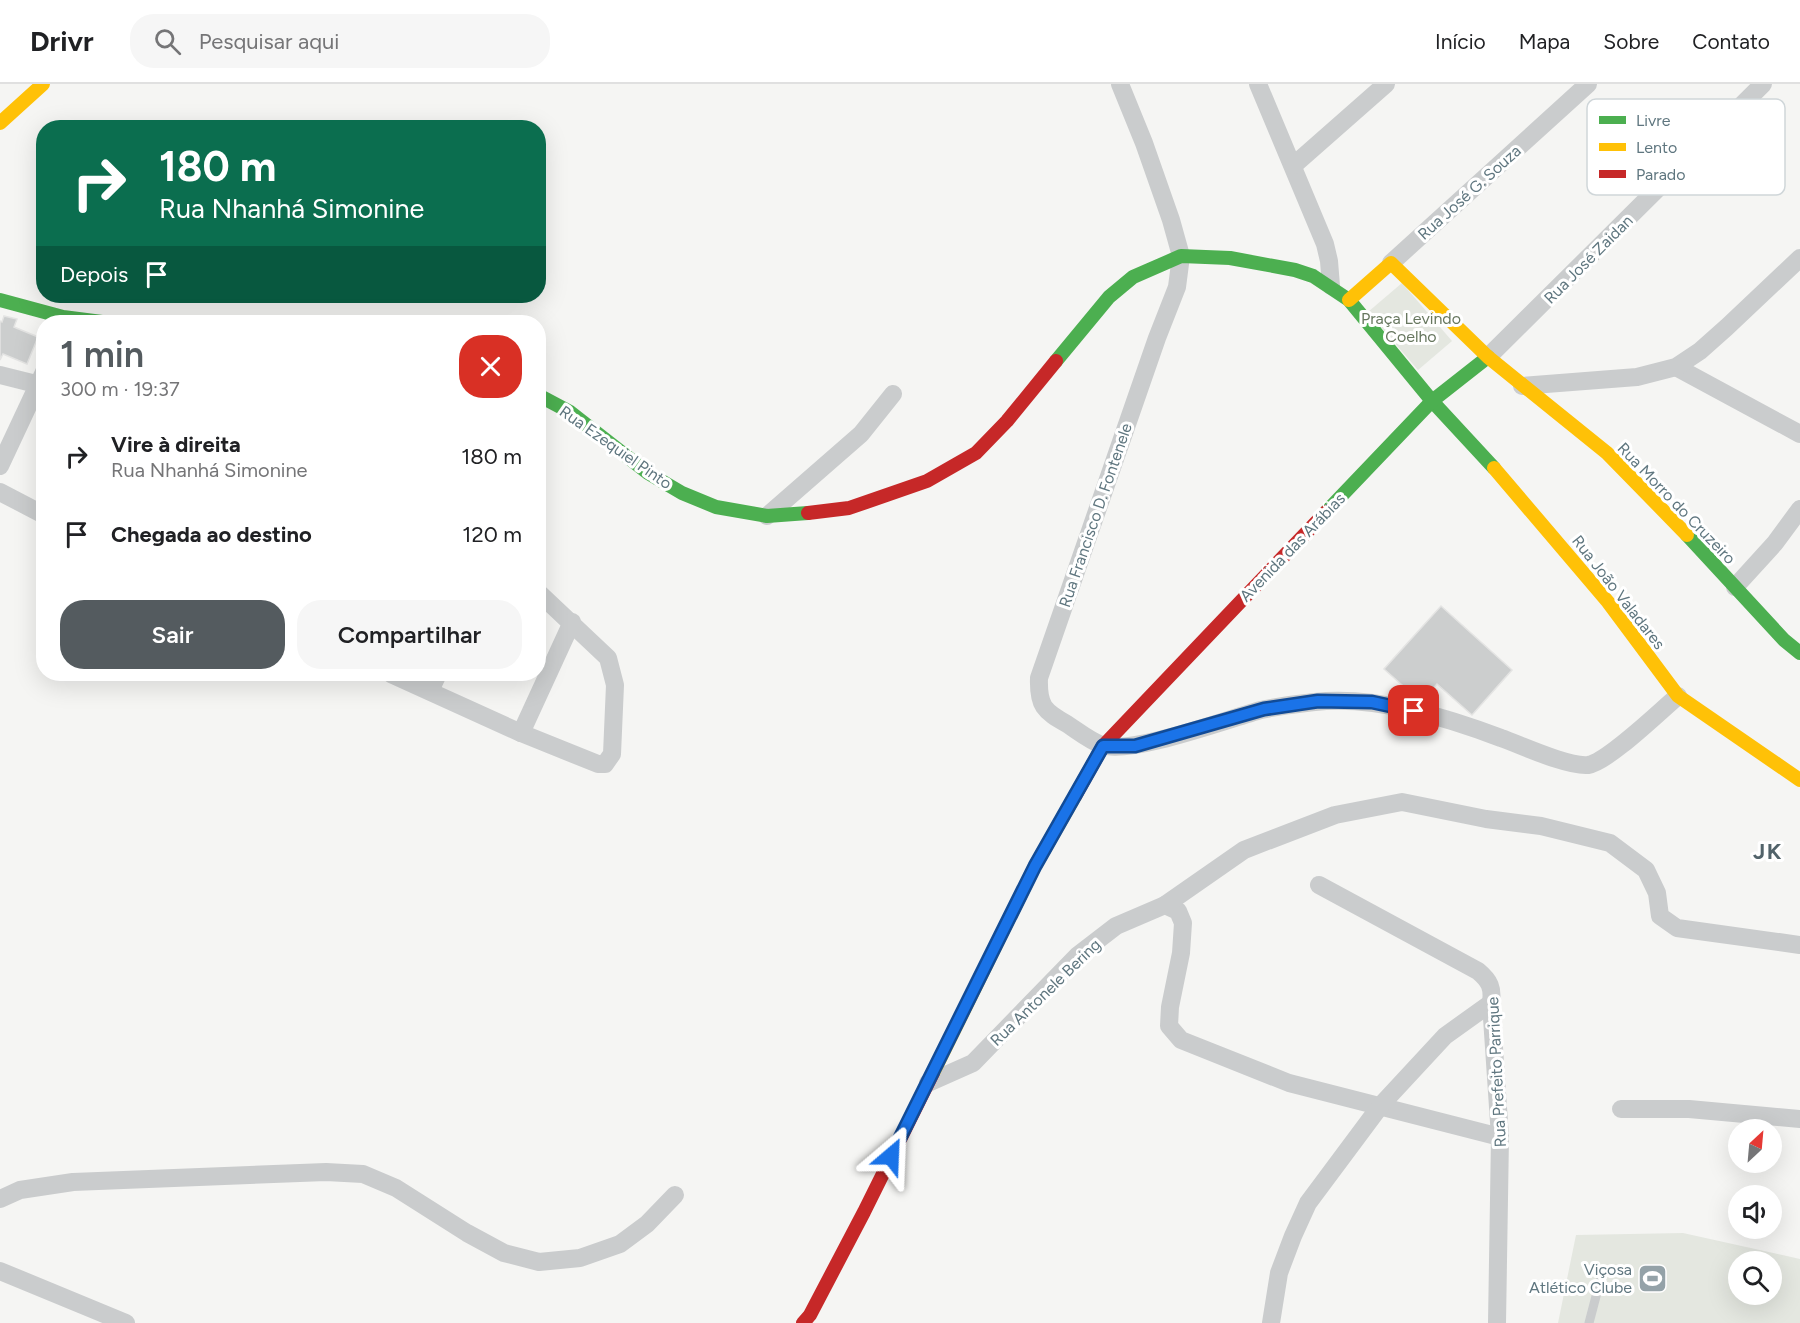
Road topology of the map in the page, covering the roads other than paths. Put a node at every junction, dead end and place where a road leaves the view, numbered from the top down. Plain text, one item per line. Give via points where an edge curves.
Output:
1 (43, 84) edge
2 (1120, 84) edge
3 (1258, 84) edge
4 (1386, 84) edge
5 (1588, 84) edge
6 (1763, 84) edge
7 (1748, 99) edge
8 (0, 123) edge
9 (1294, 165) junction
10 (1651, 195) edge
11 (1181, 256) junction
12 (1800, 258) edge
13 (1391, 263) junction
14 (1331, 286) junction
15 (0, 300) edge
16 (1349, 300) junction
17 (46, 315) edge
18 (1488, 357) junction
19 (1676, 367) junction
20 (0, 375) edge
21 (36, 380) edge
22 (1522, 386) junction
23 (36, 393) edge
24 (893, 394) dead end
25 (546, 399) edge
26 (1432, 401) junction
27 (1800, 434) edge
28 (0, 466) edge
29 (0, 492) edge
30 (1800, 509) edge
31 (36, 510) edge
32 (766, 516) junction
33 (1735, 586) junction
34 (546, 599) edge
35 (572, 622) junction
36 (1800, 652) edge
37 (546, 680) edge
38 (408, 681) edge
39 (435, 681) edge
40 (545, 681) edge
41 (430, 691) junction
42 (1678, 696) junction
43 (522, 733) junction
44 (1103, 746) junction
45 (1800, 780) edge
46 (1319, 885) dead end
47 (1165, 905) junction
48 (1800, 945) edge
49 (1491, 1003) junction
50 (928, 1083) junction
51 (1382, 1105) junction
52 (1621, 1109) dead end
53 (1800, 1119) edge
54 (1500, 1137) junction
55 (675, 1195) dead end
56 (0, 1199) edge
57 (0, 1271) edge
58 (1600, 1281) dead end
59 (808, 1320) edge
60 (126, 1323) edge
61 (1271, 1323) edge
62 (1497, 1323) edge
63 (1589, 1323) edge

1 - 8 street
2 - 11 street
3 - 9 street
4 - 9 street
5 - 13 street, Rua José G. Souza
6 - 7 street, Rua José Zaidan
9 - 14 street via 1325,244
10 - 18 street, Rua José Zaidan
11 - 14 street, Rua João Valadares via 1230,258 1275,266 1313,276
11 - 32 street, Rua Ezequiel Pinto via 1133,277 1109,297 976,453 927,481 849,508
11 - 44 street, Rua Francisco D. Fontenele via 1177,287 1039,678 1038,696 1045,708
12 - 19 street via 1700,351
13 - 16 street, Rua José G. Souza
13 - 18 street, Rua Morro do Cruzeiro
14 - 16 street, Rua João Valadares
15 - 17 street
16 - 26 street, Rua João Valadares
18 - 22 street, Rua Morro do Cruzeiro
18 - 26 street, Avenida das Arábias
19 - 22 street via 1637,377
19 - 27 street
20 - 21 street
22 - 33 street, Rua Morro do Cruzeiro via 1606,453
23 - 28 street
24 - 32 street via 861,434
25 - 32 street, Rua Ezequiel Pinto via 570,412 648,473 682,493 716,507
26 - 42 street, Rua João Valadares via 1594,585
26 - 44 street, Avenida das Arábias
29 - 31 street
30 - 33 street
33 - 36 street, Rua Morro do Cruzeiro
34 - 35 street
35 - 37 street
35 - 43 street via 608,658 615,685 612,754 604,764 597,764
38 - 41 street
39 - 41 street
40 - 43 street
41 - 43 street
42 - 44 street via 1608,756 1589,765 1570,763 1430,715 1372,702 1318,701 1264,709 1135,746
42 - 45 street, Rua João Valadares
44 - 50 street, Avenida das Arábias via 1035,866
46 - 49 street, Rua Prefeito Parrique via 1478,971 1489,980
47 - 48 street, Rua Antonele Bering via 1244,850 1335,815 1402,802 1541,826 1610,843 1646,870 1657,893 1660,916 1677,928
47 - 50 street, Rua Antonele Bering via 1116,926 1077,956 973,1063
47 - 51 street via 1178,911 1183,923 1169,1026 1181,1040 1289,1083
49 - 51 street via 1445,1036
49 - 54 street, Rua Prefeito Parrique
50 - 59 street, Avenida das Arábias
51 - 54 street
51 - 61 street via 1308,1203 1279,1273
52 - 53 street via 1689,1109
54 - 62 street, Rua Prefeito Parrique
55 - 56 street via 647,1224 620,1244 580,1258 538,1262 504,1253 396,1188 363,1174 326,1172 73,1182 20,1190
57 - 60 street
58 - 63 lane

